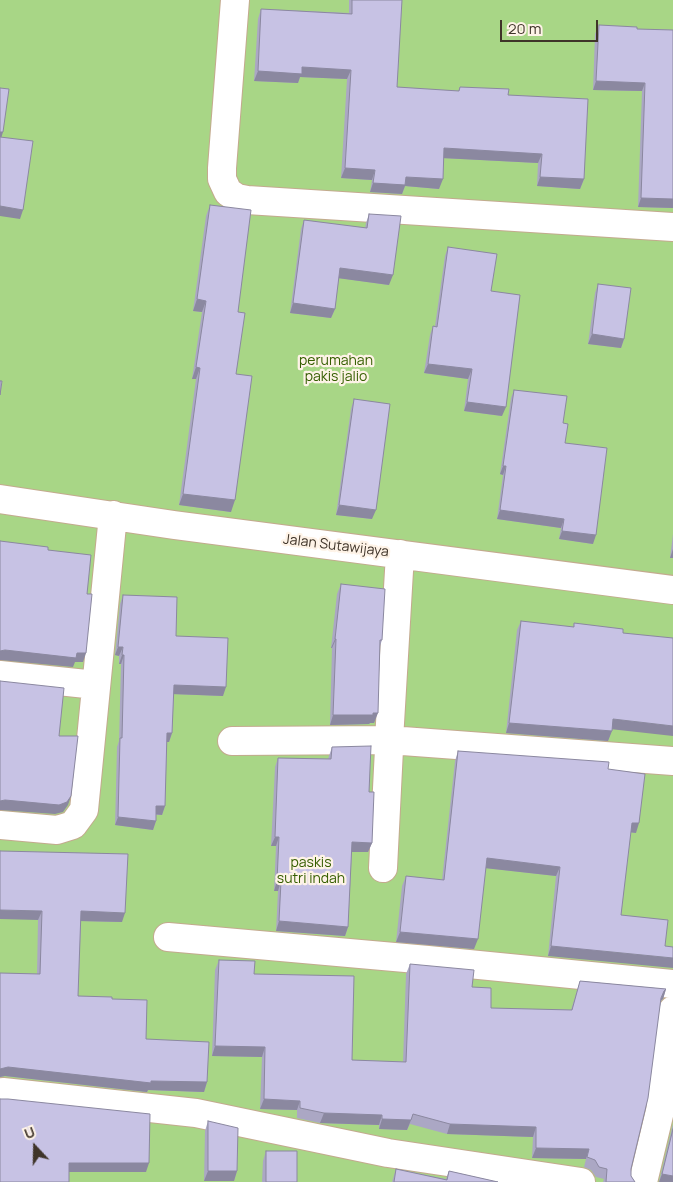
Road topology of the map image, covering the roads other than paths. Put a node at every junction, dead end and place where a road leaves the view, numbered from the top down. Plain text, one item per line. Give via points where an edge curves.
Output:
1 (236, 0) edge
2 (673, 227) edge
3 (0, 499) edge
4 (113, 516) junction
5 (400, 554) junction
6 (673, 590) edge
7 (0, 675) edge
8 (96, 685) junction
9 (389, 740) junction
10 (232, 741) dead end
11 (673, 761) edge
12 (0, 824) edge
13 (383, 868) dead end
14 (168, 937) dead end
15 (673, 984) edge
16 (673, 1010) edge
17 (0, 1093) edge
18 (580, 1182) edge
19 (643, 1182) edge

1 - 2 street via 222,180 228,192 237,198
3 - 4 street, Jalan Sutawijaya
4 - 5 street, Jalan Sutawijaya
4 - 8 street
5 - 6 street, Jalan Sutawijaya
5 - 9 street
7 - 8 street
8 - 12 street via 84,810 73,825 57,830
9 - 10 street
9 - 11 street
9 - 13 street
14 - 15 street
16 - 19 street via 660,1111
17 - 18 street via 196,1112 388,1153

